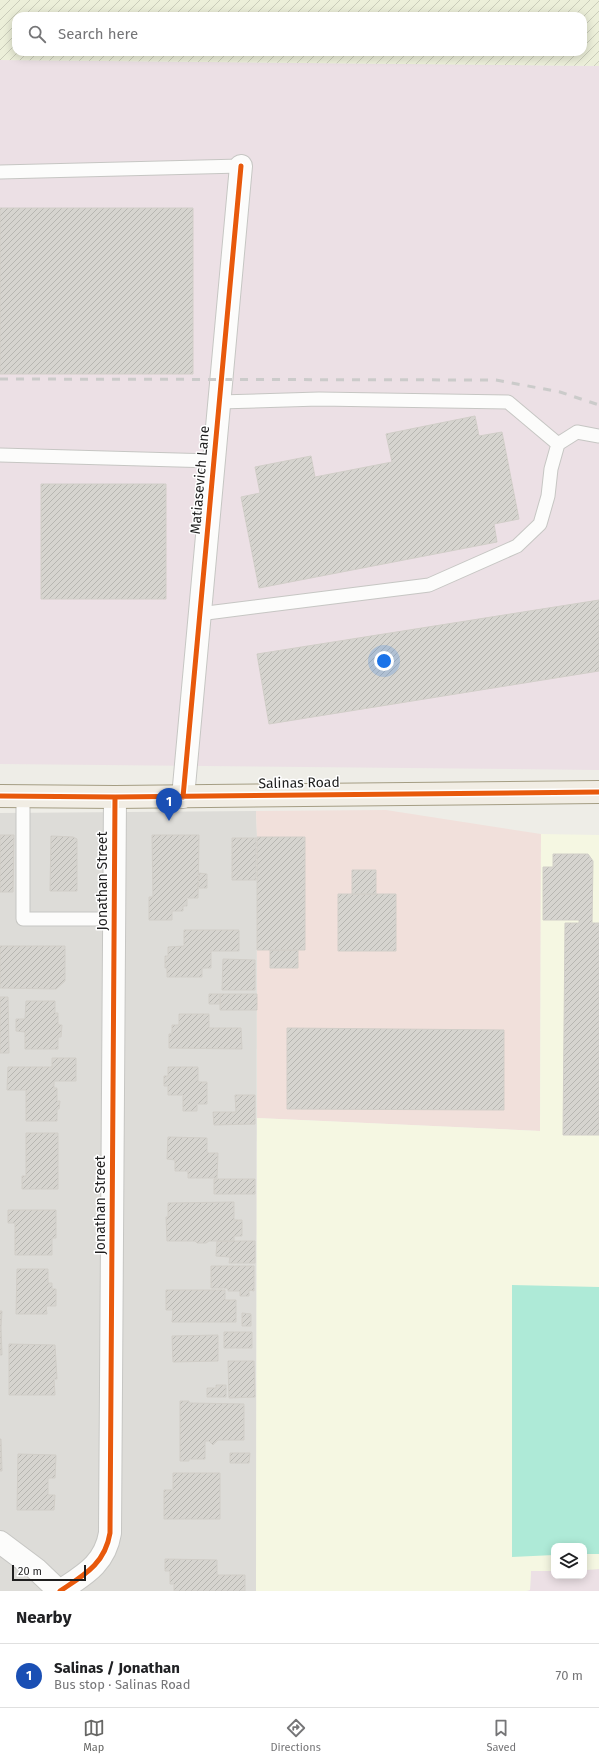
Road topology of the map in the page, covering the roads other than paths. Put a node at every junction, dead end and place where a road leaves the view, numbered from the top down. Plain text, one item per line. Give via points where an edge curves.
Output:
1 (241, 166) joint
2 (0, 172) edge
3 (219, 402) junction
4 (599, 436) edge
5 (558, 444) junction
6 (0, 455) edge
7 (213, 461) junction
8 (199, 614) junction
9 (599, 792) edge
10 (0, 796) edge
11 (23, 796) junction
12 (115, 797) junction
13 (183, 797) junction
14 (114, 919) junction
15 (0, 1542) edge
16 (57, 1590) edge

1 - 2 lane
1 - 3 street, Matiasevich Lane
3 - 5 lane via 319,399 508,402
3 - 7 street, Matiasevich Lane
4 - 5 lane via 577,432
5 - 8 lane via 540,524 517,546 429,585
6 - 7 lane
7 - 8 street, Matiasevich Lane
8 - 13 street, Matiasevich Lane
9 - 13 main road, Salinas Road
10 - 11 main road, Salinas Road
11 - 12 main road, Salinas Road
11 - 14 lane via 23,919
12 - 13 main road, Salinas Road
12 - 14 street, Jonathan Street
14 - 16 street, Jonathan Street via 110,1533 104,1554 93,1568
15 - 16 street via 36,1569

